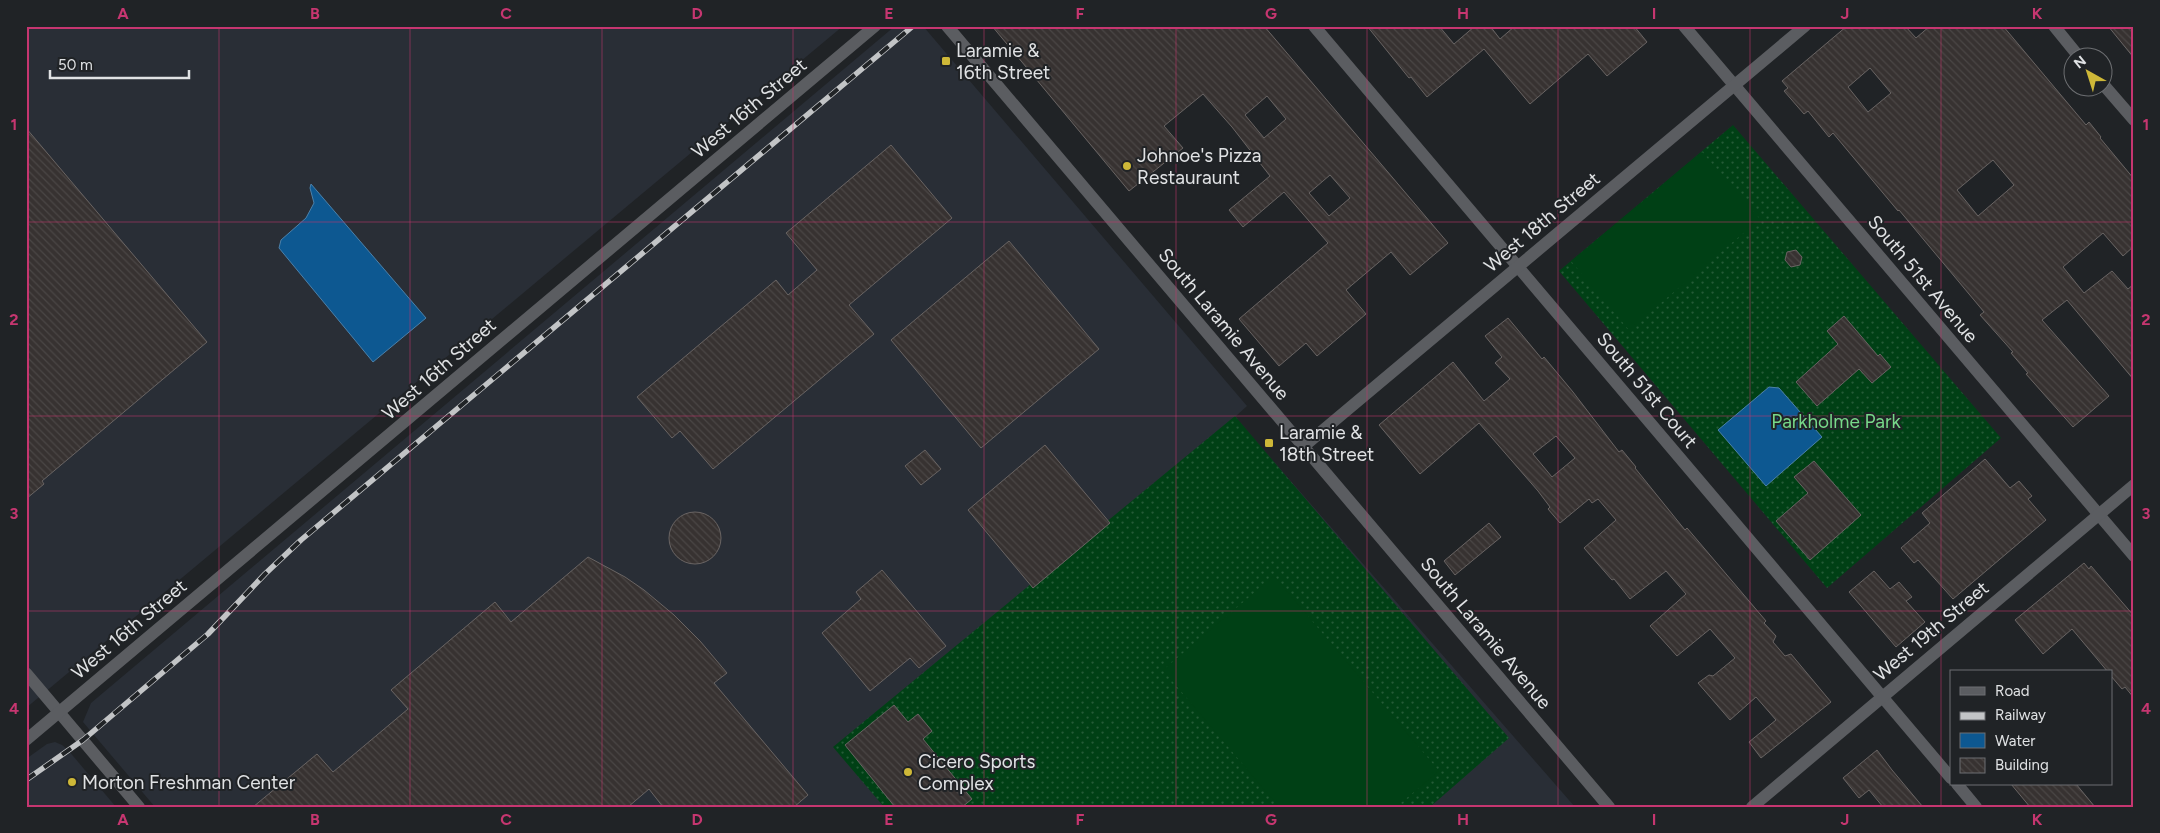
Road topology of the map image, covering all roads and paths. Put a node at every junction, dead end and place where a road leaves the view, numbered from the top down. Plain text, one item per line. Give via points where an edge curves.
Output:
1 (875, 26) edge
2 (947, 26) edge
3 (1314, 26) edge
4 (1684, 26) edge
5 (1805, 26) edge
6 (2054, 26) edge
7 (2072, 48) edge
8 (1734, 85) junction
9 (2112, 95) edge
10 (2134, 120) edge
11 (1518, 267) junction
12 (1304, 447) junction
13 (2134, 485) edge
14 (2098, 514) junction
15 (2134, 556) edge
16 (26, 673) edge
17 (1882, 696) junction
18 (59, 712) junction
19 (26, 740) edge
20 (1950, 777) edge
21 (1959, 786) edge
22 (140, 807) edge
23 (1608, 807) edge
24 (1752, 807) edge
25 (1976, 807) edge

1 - 18 street, West 16th Street
2 - 12 street, South Laramie Avenue
3 - 11 street, South 51st Court
4 - 8 street, South 51st Avenue
5 - 8 street, West 18th Street
6 - 7 street
8 - 11 street, West 18th Street
8 - 14 street, South 51st Avenue
9 - 10 street
11 - 12 street, West 18th Street
11 - 17 street, South 51st Court
12 - 23 street, South Laramie Avenue
13 - 14 street, West 19th Street
14 - 15 street, South 51st Avenue
14 - 17 street, West 19th Street
16 - 18 street
17 - 20 street, South 51st Court
17 - 24 street, West 19th Street
18 - 19 street, West 16th Street
18 - 22 street
21 - 25 street

